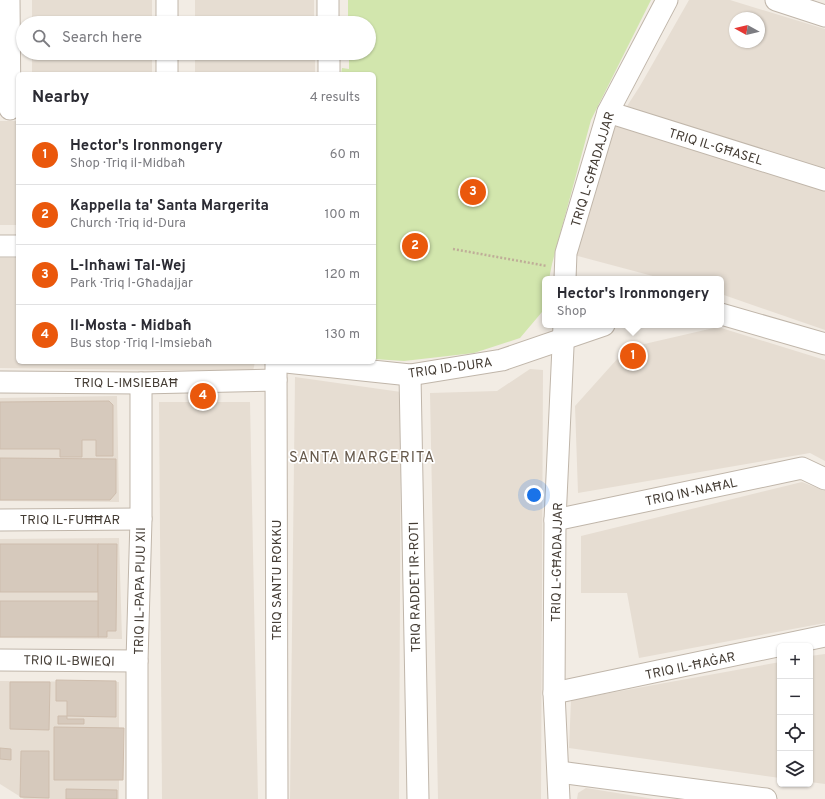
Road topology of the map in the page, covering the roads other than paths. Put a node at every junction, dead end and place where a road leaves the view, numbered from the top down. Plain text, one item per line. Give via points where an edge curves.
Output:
1 (9, 0) edge
2 (167, 0) edge
3 (328, 0) edge
4 (666, 0) edge
5 (776, 0) edge
6 (167, 16) edge
7 (328, 16) edge
8 (825, 16) edge
9 (167, 60) edge
10 (329, 60) edge
11 (167, 72) edge
12 (329, 72) edge
13 (9, 109) edge
14 (608, 112) junction
15 (825, 180) edge
16 (0, 246) edge
17 (16, 246) edge
18 (565, 274) edge
19 (724, 315) edge
20 (587, 328) edge
21 (564, 332) edge
22 (825, 344) edge
23 (305, 364) edge
24 (276, 371) edge
25 (410, 375) junction
26 (0, 382) edge
27 (141, 383) junction
28 (825, 479) edge
29 (141, 519) junction
30 (0, 520) edge
31 (555, 520) junction
32 (825, 636) edge
33 (0, 660) edge
34 (137, 661) junction
35 (554, 693) junction
36 (559, 772) junction
37 (137, 799) edge
38 (277, 799) edge
39 (418, 799) edge
40 (559, 799) edge
41 (766, 799) edge

1 - 13 street
2 - 6 street
3 - 7 street
4 - 14 street, TRIQ L-GĦADAJJAR
5 - 8 street
9 - 11 street
10 - 12 street
14 - 15 street, TRIQ IL-GĦASEL
14 - 18 street, TRIQ L-GĦADAJJAR via 566,253
16 - 17 street
19 - 22 street
20 - 21 street, TRIQ ID-DURA
21 - 25 street, TRIQ ID-DURA via 502,360
21 - 31 street, TRIQ L-GĦADAJJAR
23 - 25 street, TRIQ ID-DURA
24 - 27 street, TRIQ L-IMSIEBAĦ
24 - 38 street, TRIQ SANTU ROKKU
25 - 39 street, TRIQ RADDET IR-ROTI
26 - 27 street, TRIQ L-IMSIEBAĦ
27 - 29 street, TRIQ IL-PAPA PIJU XII
28 - 31 street, TRIQ IN-NAĦAL via 802,468
29 - 30 street, TRIQ IL-FUĦĦAR
29 - 34 street, TRIQ IL-PAPA PIJU XII
31 - 35 street, TRIQ L-GĦADAJJAR
32 - 35 street, TRIQ IL-ĦAĠAR
33 - 34 street, TRIQ IL-BWIEQI
34 - 37 street, TRIQ IL-PAPA PIJU XII
35 - 36 street, TRIQ L-GĦADAJJAR
36 - 40 street, TRIQ L-GĦADAJJAR
36 - 41 street

